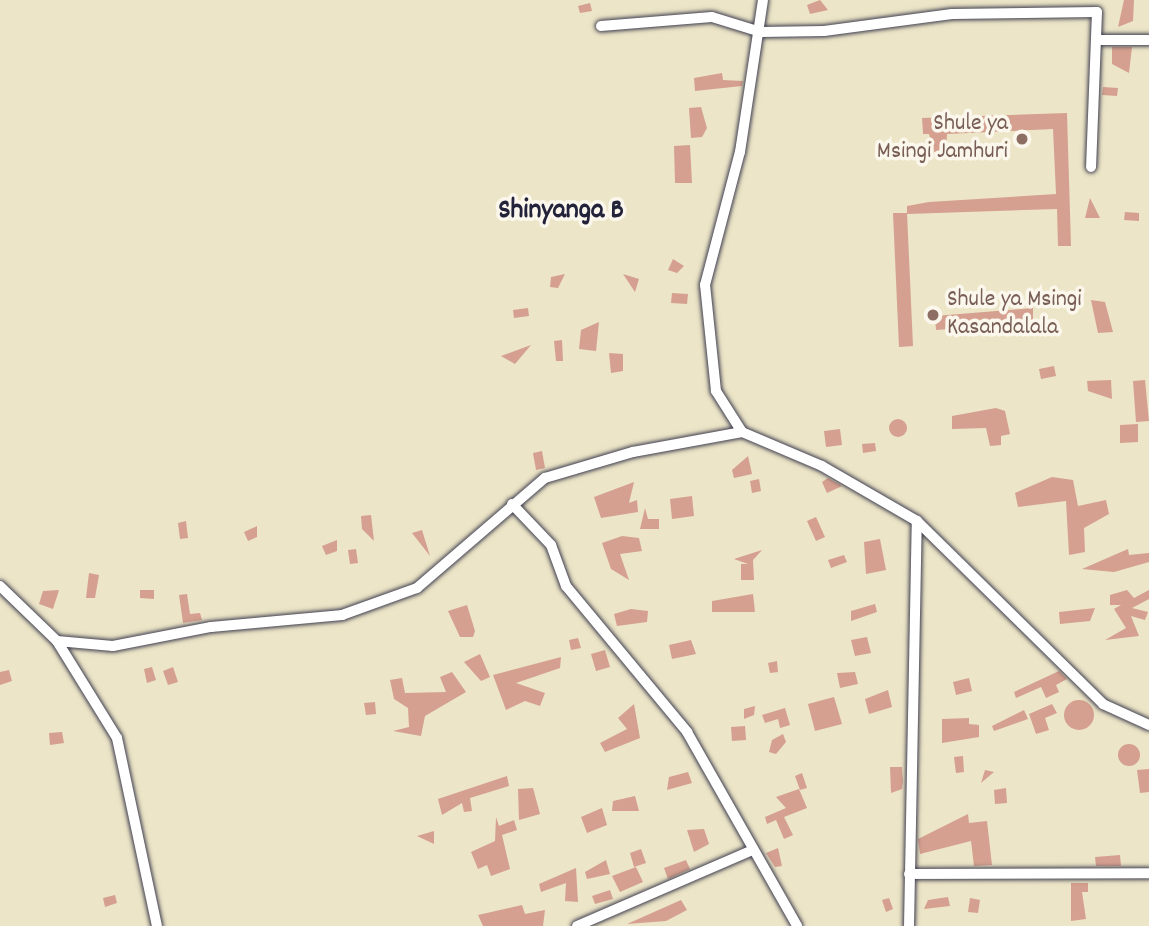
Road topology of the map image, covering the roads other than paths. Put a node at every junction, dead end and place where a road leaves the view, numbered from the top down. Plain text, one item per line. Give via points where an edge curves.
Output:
1 (763, 0) edge
2 (601, 26) dead end
3 (761, 32) junction
4 (1097, 40) junction
5 (1149, 40) edge
6 (1091, 167) dead end
7 (742, 432) junction
8 (512, 504) junction
9 (917, 521) junction
10 (0, 586) edge
11 (57, 641) junction
12 (1149, 725) edge
13 (753, 850) junction
14 (1149, 873) edge
15 (909, 874) junction
16 (157, 926) edge
17 (578, 926) edge
18 (797, 926) edge
19 (909, 926) edge

1 - 3 street
2 - 3 street via 712,17
3 - 4 street via 824,31 952,15 1097,12
3 - 7 street via 740,152 705,285 716,391
4 - 5 street
4 - 6 street
7 - 8 street via 633,452 545,478
7 - 9 street via 822,466
8 - 11 street via 417,588 342,615 211,627 113,646
8 - 13 street via 551,545 566,586 687,732
9 - 12 street via 1103,704
9 - 15 street
10 - 11 street
11 - 16 street via 117,738
13 - 17 street
13 - 18 street
14 - 15 street
15 - 19 street

